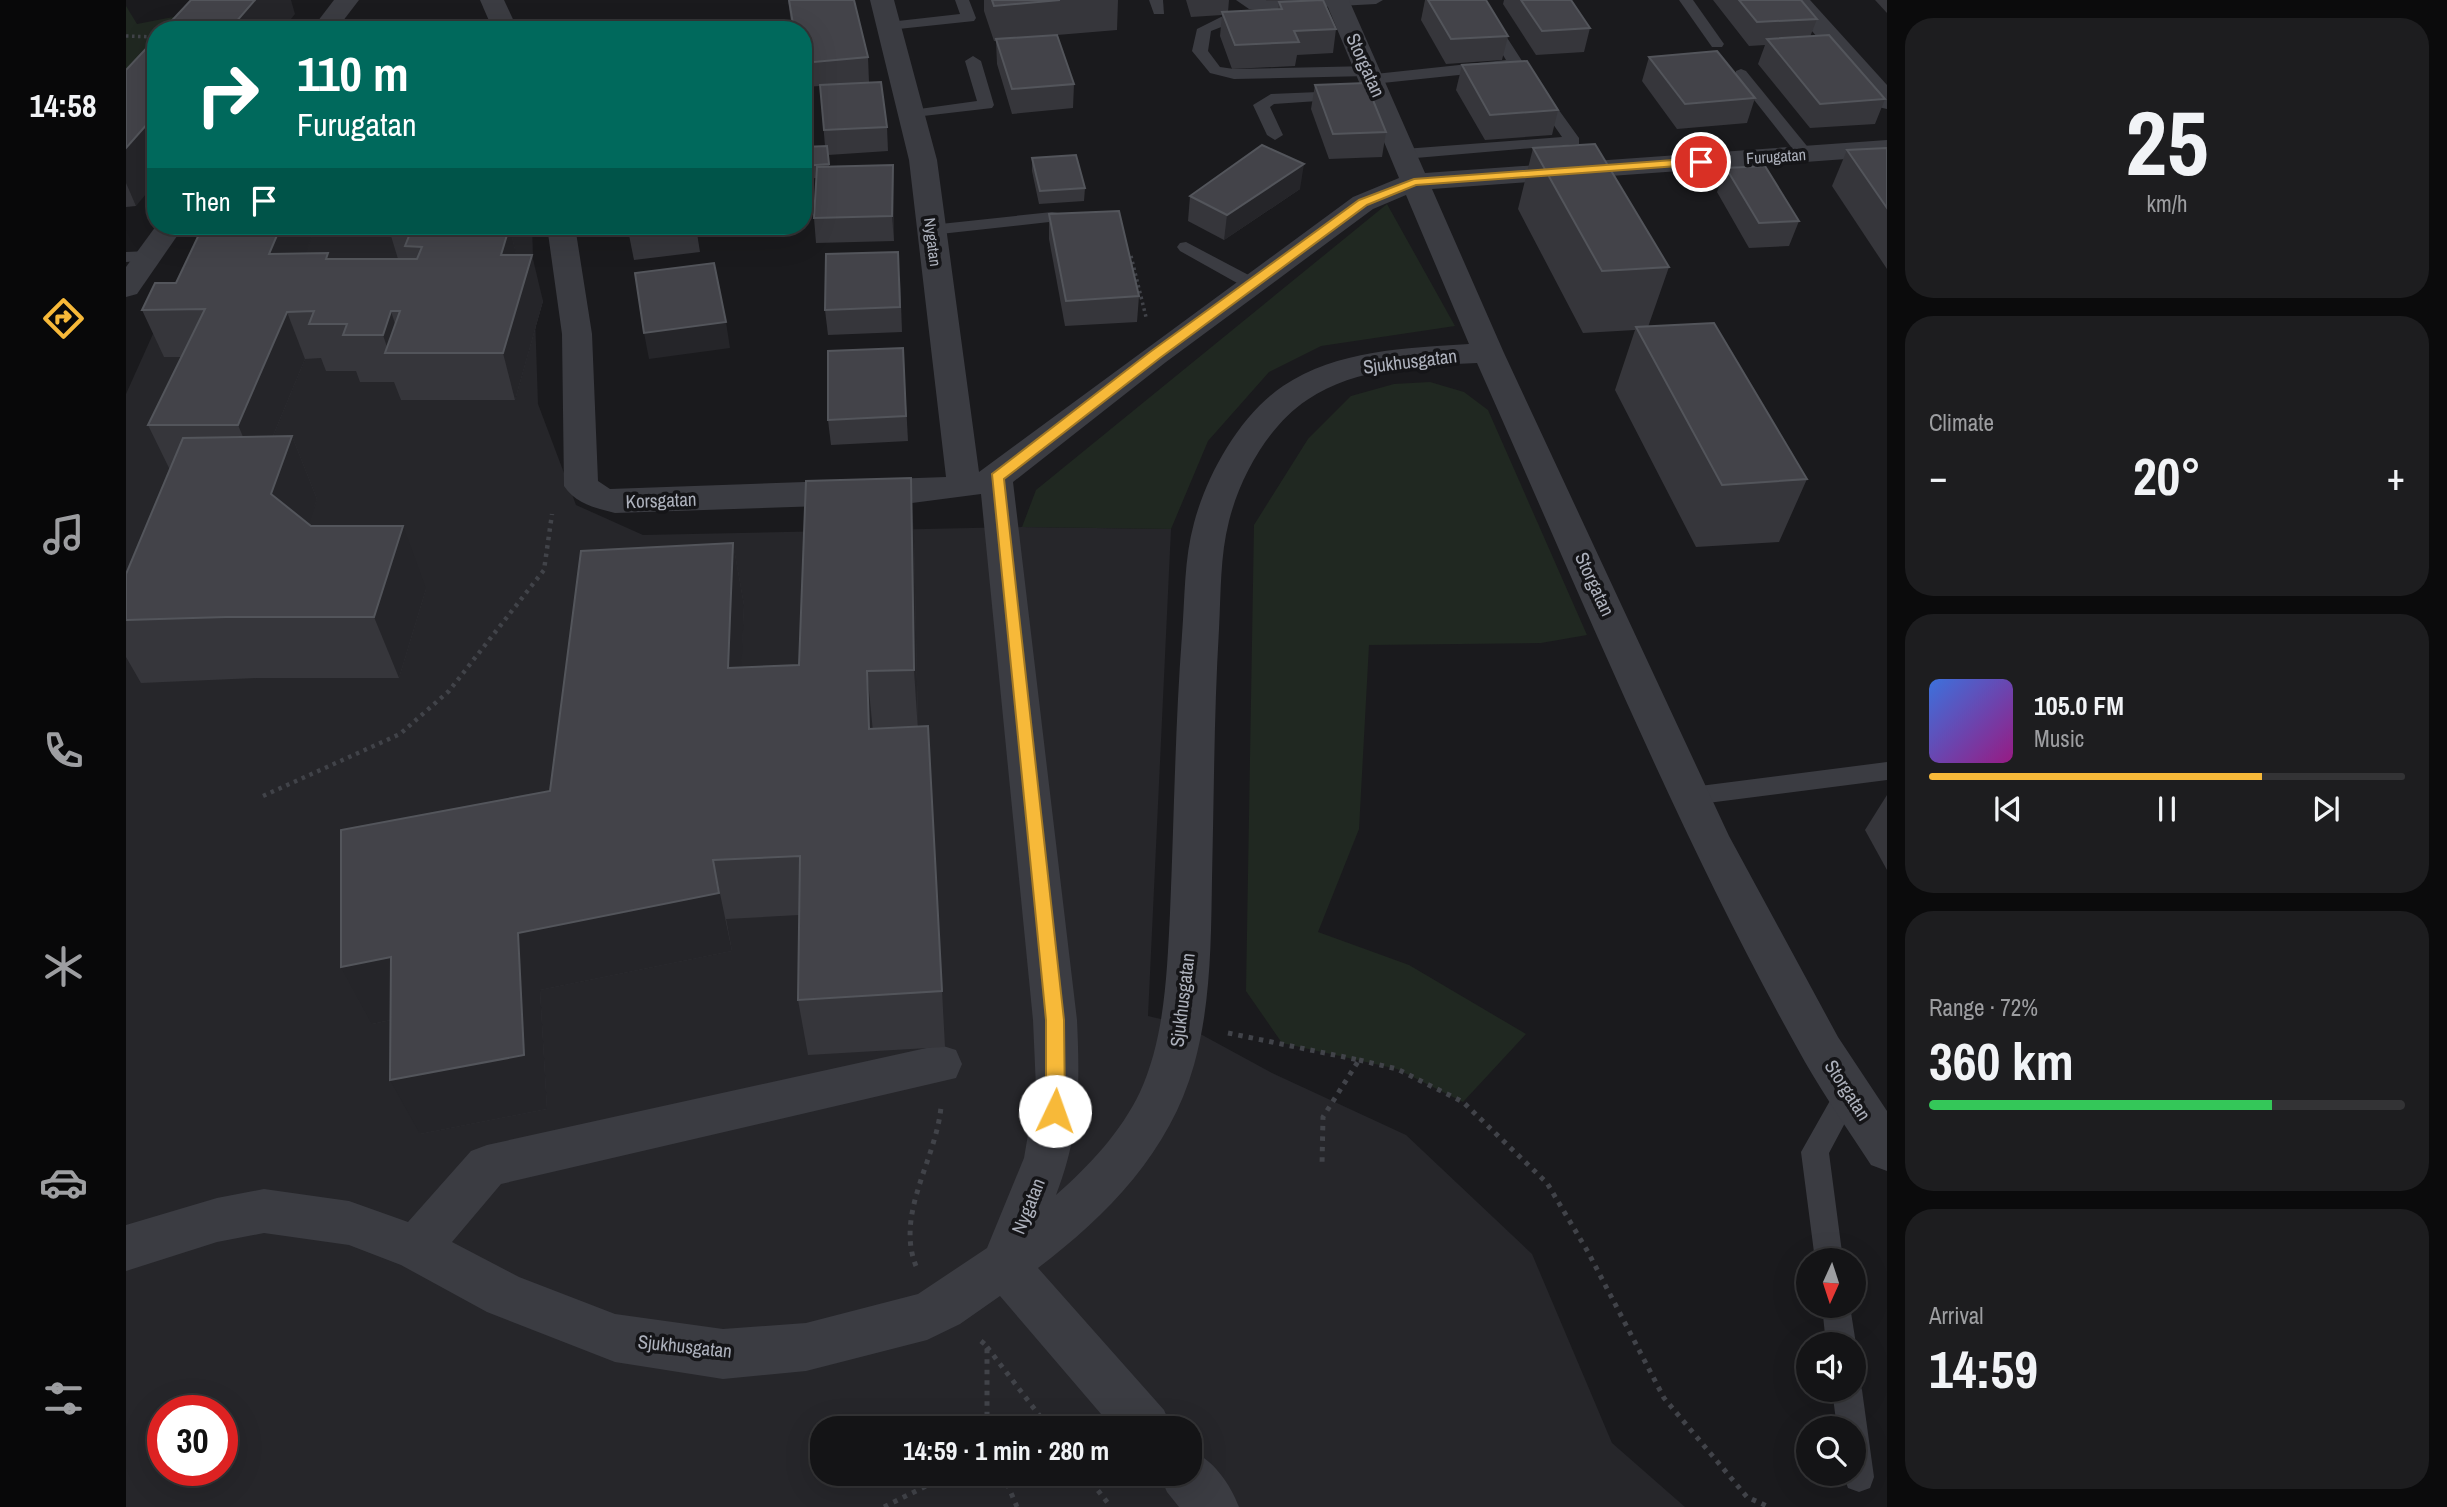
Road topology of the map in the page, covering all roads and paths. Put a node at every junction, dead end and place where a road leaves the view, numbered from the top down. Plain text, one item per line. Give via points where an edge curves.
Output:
1 (347, 0) edge
2 (492, 0) edge
3 (962, 0) edge
4 (1243, 0) edge
5 (1376, 0) edge
6 (1686, 0) edge
7 (1797, 0) edge
8 (1339, 5) edge
9 (886, 13) edge
10 (1489, 20) edge
11 (330, 21) edge
12 (502, 21) edge
13 (126, 36) edge
14 (147, 37) edge
15 (1717, 44) dead end
16 (973, 61) dead end
17 (1741, 74) dead end
18 (1374, 81) junction
19 (1534, 86) edge
20 (1887, 102) edge
21 (912, 115) junction
22 (1275, 135) dead end
23 (1887, 148) edge
24 (1805, 154) junction
25 (1409, 168) junction
26 (1052, 217) edge
27 (931, 230) junction
28 (160, 235) edge
29 (562, 235) edge
30 (1186, 247) dead end
31 (1131, 256) edge
32 (137, 257) edge
33 (1251, 284) junction
34 (126, 288) edge
35 (1488, 353) junction
36 (1155, 355) junction
37 (580, 468) junction
38 (980, 482) junction
39 (1887, 771) edge
40 (263, 796) dead end
41 (1692, 796) junction
42 (1182, 1024) junction
43 (1359, 1060) junction
44 (940, 1064) dead end
45 (1849, 1091) junction
46 (1887, 1150) edge
47 (1322, 1165) dead end
48 (126, 1248) edge
49 (416, 1248) junction
50 (1827, 1248) edge
51 (1004, 1265) junction
52 (987, 1346) dead end
53 (1040, 1416) edge
54 (1136, 1416) edge
55 (926, 1486) edge
56 (1008, 1486) edge
57 (1094, 1486) edge
58 (1195, 1486) edge
59 (884, 1507) edge
60 (1017, 1507) edge
61 (1111, 1507) edge
62 (1213, 1507) edge
63 (1769, 1507) edge

1 - 11 street
2 - 12 street
3 - 9 lane via 969,18
4 - 8 lane via 1254,6
5 - 8 lane
6 - 15 lane
7 - 20 street
8 - 18 street, Storgatan
8 - 18 lane via 1226,20 1204,29 1200,51 1215,70 1234,74
9 - 21 street, Nygatan
10 - 18 lane via 1516,64
13 - 14 path
16 - 21 lane via 986,106
17 - 24 lane
18 - 22 lane via 1261,104
18 - 25 street, Storgatan
19 - 25 lane via 1573,141
21 - 27 street, Nygatan via 923,160
23 - 24 street, Furugatan
24 - 25 street, Furugatan
25 - 33 street, Furugatan
25 - 35 street, Storgatan
26 - 27 lane
27 - 38 street, Nygatan
28 - 32 street
29 - 37 street, Korsgatan via 577,334
30 - 33 lane
31 - 36 path
32 - 34 street
33 - 36 street, Furugatan
35 - 41 street, Storgatan
35 - 42 street, Sjukhusgatan via 1372,363 1322,378 1293,394 1257,431 1214,511 1198,652 1187,990
36 - 38 street, Furugatan
37 - 38 street, Korsgatan via 581,486 615,502 912,492
37 - 40 path via 549,521 544,570 449,691 400,734
38 - 51 street, Nygatan via 1055,1020 1058,1088 1047,1158
39 - 41 lane
41 - 45 street, Storgatan via 1768,953
42 - 43 path
42 - 51 street, Sjukhusgatan via 1176,1053 1150,1119 1128,1152 1052,1229
43 - 47 path via 1323,1117
43 - 63 path via 1397,1069 1463,1102 1547,1183 1664,1398 1747,1497
44 - 49 street via 487,1166
45 - 46 street, Storgatan
45 - 50 lane via 1815,1152
48 - 49 street, Sjukhusgatan via 264,1211 349,1223
49 - 51 street, Sjukhusgatan via 504,1295 615,1338 723,1354 806,1347 927,1316
51 - 54 street
52 - 53 path
55 - 59 path
56 - 60 path
57 - 61 path
58 - 62 street

